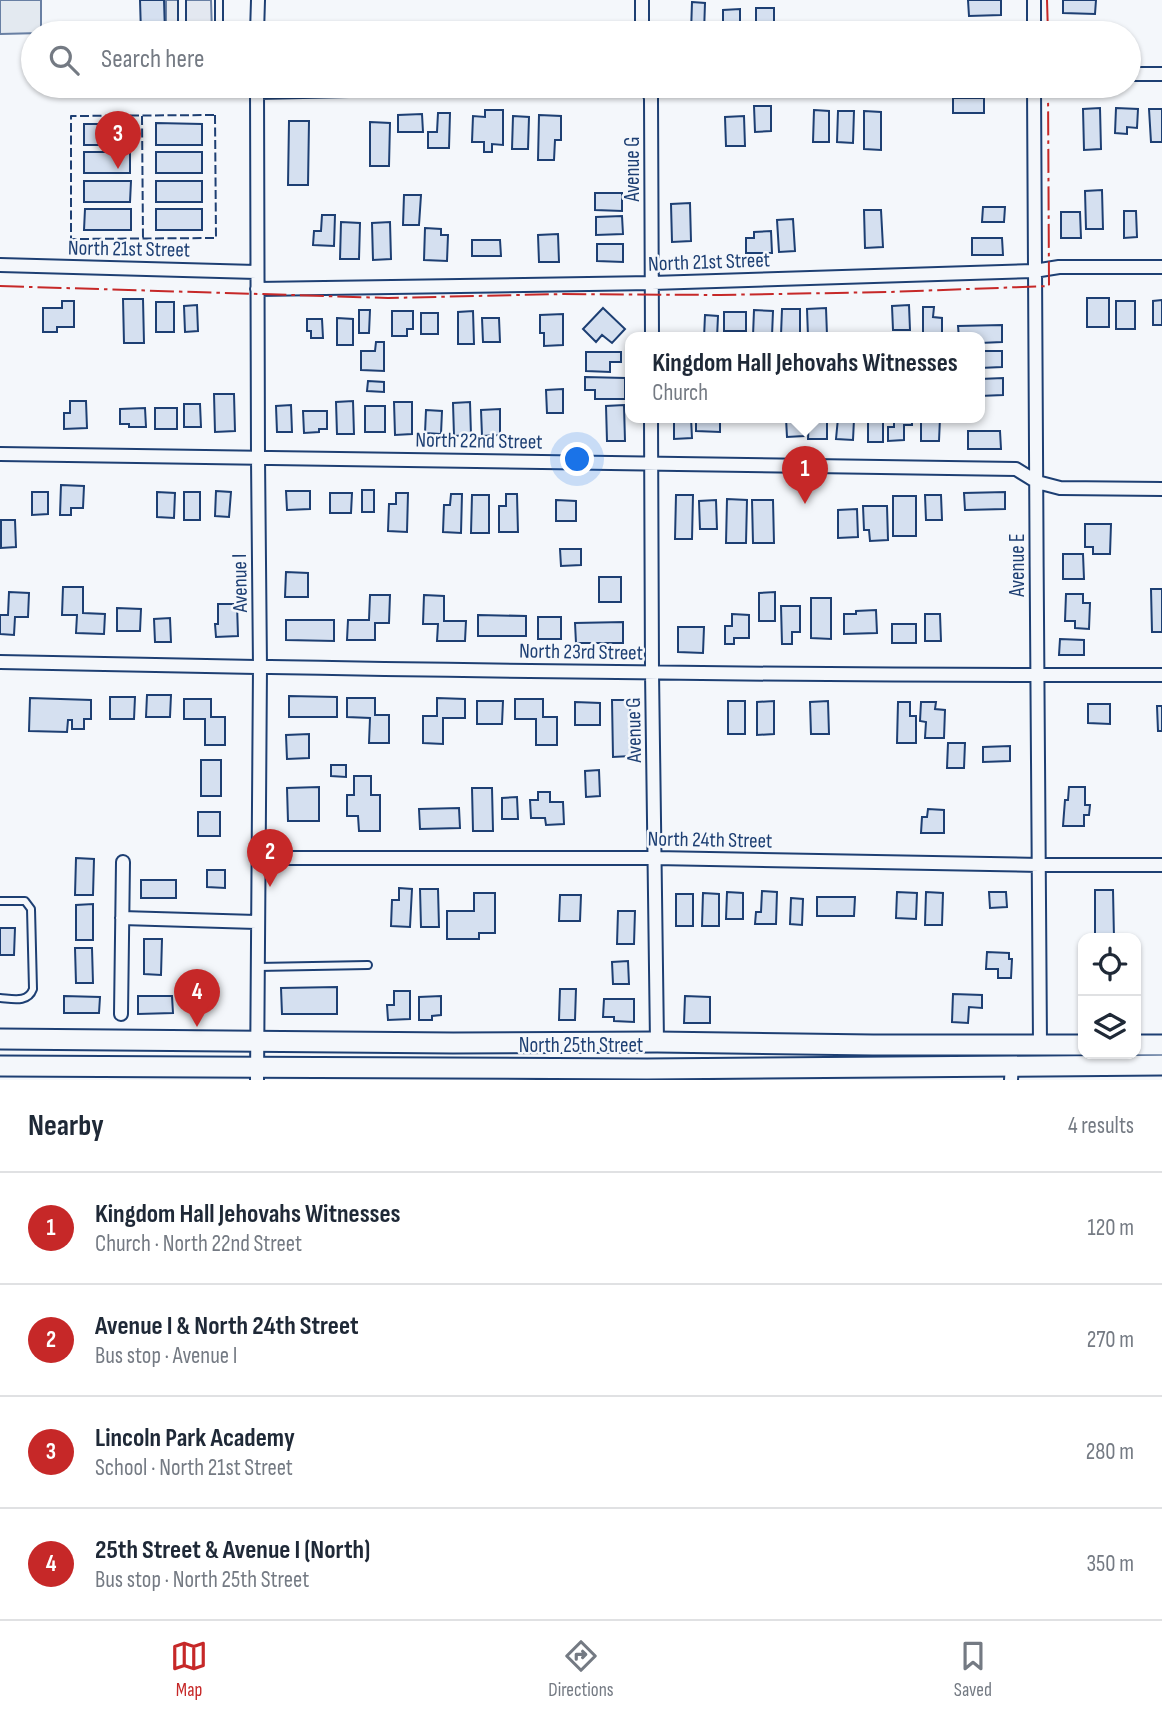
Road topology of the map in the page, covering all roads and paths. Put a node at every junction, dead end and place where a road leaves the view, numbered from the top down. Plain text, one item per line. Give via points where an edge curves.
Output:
1 (182, 0) edge
2 (219, 0) edge
3 (258, 0) edge
4 (642, 0) edge
5 (1034, 0) edge
6 (182, 21) edge
7 (219, 21) edge
8 (257, 21) edge
9 (642, 21) edge
10 (1034, 21) edge
11 (1141, 74) edge
12 (1162, 74) edge
13 (257, 98) edge
14 (652, 98) edge
15 (1034, 98) edge
16 (0, 265) edge
17 (1162, 267) edge
18 (1034, 271) junction
19 (257, 272) junction
20 (652, 283) junction
21 (257, 289) junction
22 (652, 332) edge
23 (651, 423) edge
24 (0, 454) edge
25 (258, 458) junction
26 (651, 463) junction
27 (1037, 482) junction
28 (1162, 489) edge
29 (0, 662) edge
30 (260, 667) junction
31 (652, 672) junction
32 (1037, 675) junction
33 (1162, 675) edge
34 (258, 858) junction
35 (655, 858) junction
36 (123, 862) dead end
37 (1162, 864) edge
38 (1039, 865) junction
39 (0, 901) edge
40 (122, 918) junction
41 (258, 922) junction
42 (368, 965) dead end
43 (258, 967) junction
44 (0, 999) edge
45 (121, 1014) dead end
46 (0, 1039) edge
47 (257, 1041) junction
48 (657, 1042) junction
49 (1012, 1044) junction
50 (1040, 1044) junction
51 (1078, 1045) edge
52 (1141, 1045) edge
53 (1162, 1045) edge
54 (1162, 1065) edge
55 (0, 1066) edge
56 (494, 1068) junction
57 (62, 1073) edge
58 (178, 1073) edge
59 (258, 1073) edge
60 (454, 1073) edge
61 (892, 1073) edge
62 (1011, 1073) edge
63 (647, 1074) edge
64 (846, 1074) edge

1 - 6 lane
2 - 7 lane
3 - 8 street
4 - 9 street
5 - 10 street
11 - 12 street
13 - 19 street, Avenue I
14 - 20 street, Avenue G
15 - 18 street, Avenue E
16 - 19 street, North 21st Street
17 - 18 street, North 21st Street
18 - 20 street, North 21st Street
18 - 27 street, Avenue E
19 - 21 street, Avenue I
20 - 21 street, North 21st Street
20 - 22 street, Avenue G
21 - 25 street, Avenue I
23 - 26 street, Avenue G
24 - 25 street, North 22nd Street
25 - 26 street, North 22nd Street
25 - 30 street, Avenue I
26 - 27 street, North 22nd Street via 1016,469
26 - 31 street, Avenue G
27 - 28 street, North 22nd Street via 1060,488
27 - 32 street, Avenue E
29 - 30 street, North 23rd Street
30 - 31 street, North 23rd Street
30 - 34 street, Avenue I
31 - 32 street, North 23rd Street
31 - 35 street, Avenue G
32 - 33 street, North 23rd Street
32 - 38 street, Avenue E
34 - 35 street, North 24th Street
34 - 41 street, Avenue I
35 - 38 street, North 24th Street
35 - 48 street, Avenue G
36 - 40 street
37 - 38 street, North 24th Street
38 - 50 street, Avenue E
39 - 44 lane via 25,901 31,909 33,989 24,999
40 - 41 street
40 - 45 street
41 - 43 street, Avenue I
42 - 43 lane
43 - 47 street, Avenue I
46 - 47 main road, North 25th Street
47 - 48 main road, North 25th Street
47 - 59 street, Avenue I
48 - 49 main road, North 25th Street
48 - 56 main road via 648,1056 634,1060 511,1060
49 - 50 main road, North 25th Street
49 - 64 main road via 971,1057 865,1059 854,1061
50 - 51 main road, North 25th Street
52 - 53 main road
54 - 62 main road, North 25th Street
55 - 57 main road, North 25th Street
56 - 60 main road, North 25th Street
56 - 63 main road, North 25th Street
57 - 58 main road, North 25th Street
58 - 59 main road, North 25th Street
59 - 60 main road, North 25th Street
61 - 62 main road, North 25th Street
61 - 64 main road, North 25th Street
63 - 64 main road, North 25th Street

